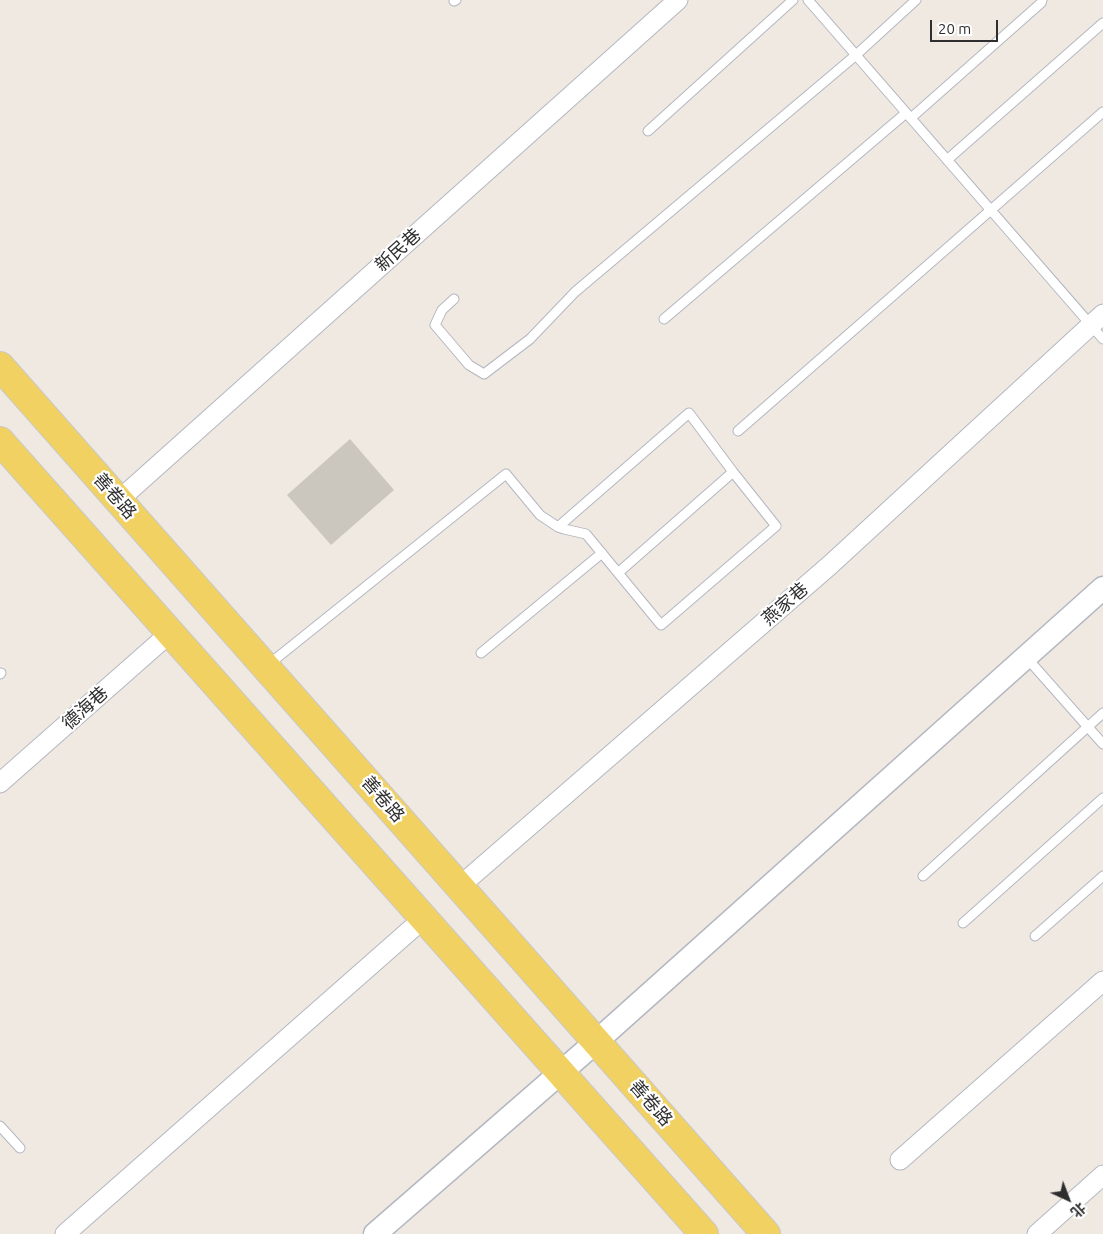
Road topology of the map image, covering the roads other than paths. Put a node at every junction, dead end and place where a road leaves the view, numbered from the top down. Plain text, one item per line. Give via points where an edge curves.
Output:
1 (678, 0) edge
2 (793, 0) edge
3 (808, 0) edge
4 (916, 0) edge
5 (1042, 0) edge
6 (1103, 23) edge
7 (856, 55) junction
8 (1103, 112) edge
9 (909, 116) junction
10 (648, 131) dead end
11 (947, 160) junction
12 (990, 210) junction
13 (454, 298) dead end
14 (664, 319) dead end
15 (1099, 326) edge
16 (0, 366) edge
17 (738, 431) dead end
18 (0, 441) edge
19 (733, 472) junction
20 (119, 500) junction
21 (558, 527) junction
22 (602, 553) junction
23 (619, 572) junction
24 (1103, 588) edge
25 (170, 633) junction
26 (481, 654) dead end
27 (1026, 657) junction
28 (266, 666) junction
29 (1103, 713) edge
30 (1088, 727) junction
31 (1103, 744) edge
32 (0, 783) edge
33 (1103, 798) edge
34 (923, 876) dead end
35 (1103, 876) edge
36 (460, 886) junction
37 (424, 918) junction
38 (962, 923) dead end
39 (1035, 936) dead end
40 (1103, 981) edge
41 (597, 1041) junction
42 (561, 1072) junction
43 (0, 1126) edge
44 (20, 1148) dead end
45 (900, 1160) dead end
46 (1103, 1175) edge
47 (65, 1234) edge
48 (376, 1234) edge
49 (704, 1234) edge
50 (766, 1234) edge
51 (1037, 1234) edge

1 - 20 street, 新民巷
2 - 10 lane
3 - 7 lane
4 - 7 lane
5 - 9 lane
6 - 11 lane
7 - 9 lane
7 - 13 lane via 575,292 530,339 484,374 469,365 435,325 442,310
8 - 12 lane
9 - 11 lane
9 - 14 lane
11 - 12 lane
12 - 15 lane
12 - 17 lane
15 - 36 street, 燕家巷
16 - 20 main road, 善卷路
18 - 25 main road
19 - 21 lane via 689,413
19 - 23 lane
19 - 23 lane via 776,526 661,625
20 - 28 main road, 善卷路
21 - 22 lane via 586,534
21 - 28 lane via 540,515 506,474
22 - 23 lane
22 - 26 lane
24 - 27 street
25 - 32 street, 德海巷
25 - 37 main road
27 - 30 lane
27 - 41 street
28 - 36 main road, 善卷路
29 - 30 lane
30 - 31 lane
30 - 34 lane
33 - 38 lane
35 - 39 lane
36 - 41 main road, 善卷路
37 - 42 main road
37 - 47 street
40 - 45 street
41 - 42 street
41 - 50 main road, 善卷路
42 - 48 street
42 - 49 main road
43 - 44 lane
46 - 51 street

